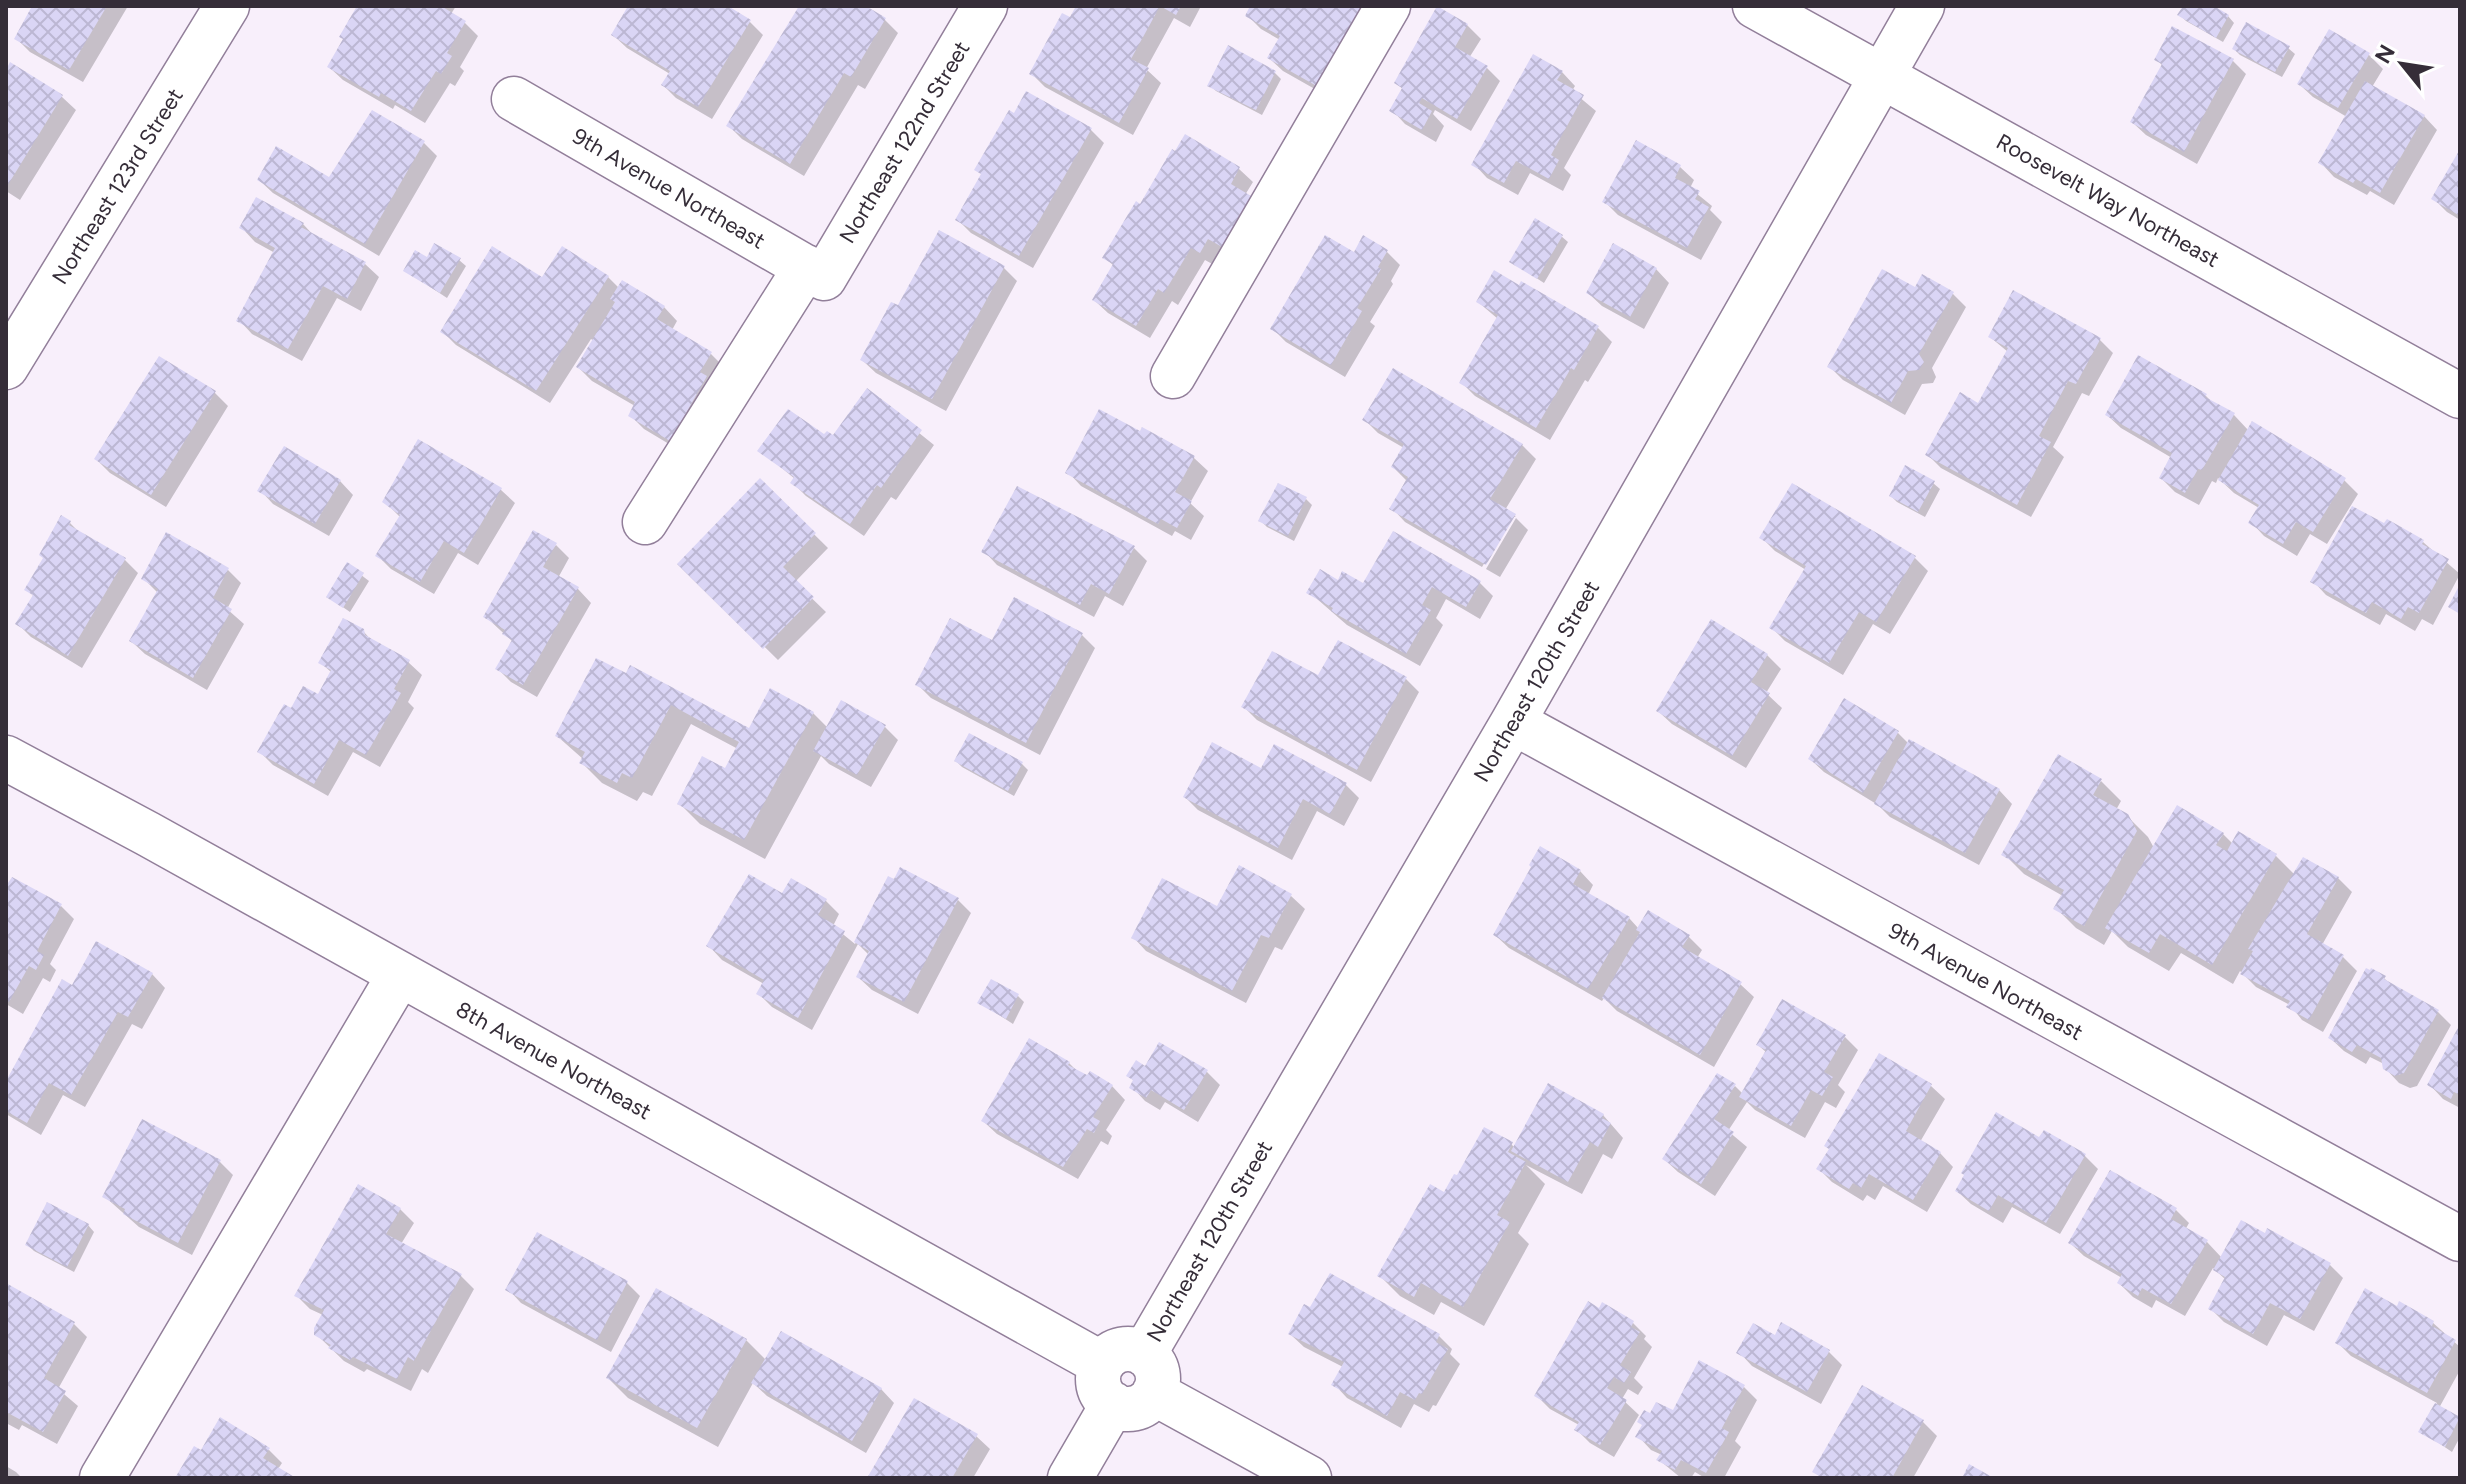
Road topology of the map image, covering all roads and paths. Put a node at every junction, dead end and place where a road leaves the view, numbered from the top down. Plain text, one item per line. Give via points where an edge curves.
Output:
1 (227, 6) edge
2 (985, 6) edge
3 (1388, 6) edge
4 (1755, 6) edge
5 (1922, 6) edge
6 (1881, 75) junction
7 (514, 99) dead end
8 (815, 272) junction
9 (6, 367) edge
10 (1173, 376) dead end
11 (2460, 396) edge
12 (645, 522) dead end
13 (1513, 722) junction
14 (6, 758) edge
15 (400, 974) junction
16 (2460, 1239) edge
17 (1149, 1373) junction
18 (1107, 1384) junction
19 (102, 1478) edge
20 (1070, 1478) edge
21 (1309, 1478) edge

1 - 9 street, Northeast 123rd Street
2 - 8 street, Northeast 122nd Street
3 - 10 street
4 - 6 street, Roosevelt Way Northeast
5 - 6 street, Northeast 120th Street
6 - 11 street, Roosevelt Way Northeast
6 - 13 street, Northeast 120th Street
7 - 8 street, 9th Avenue Northeast
8 - 12 street, Northeast 122nd Street
13 - 16 street, 9th Avenue Northeast
13 - 17 street, Northeast 120th Street
14 - 15 street, 8th Avenue Northeast
15 - 18 street, 8th Avenue Northeast
15 - 19 street
17 - 18 street via 1124,1349 1115,1352
17 - 21 street
18 - 20 street

